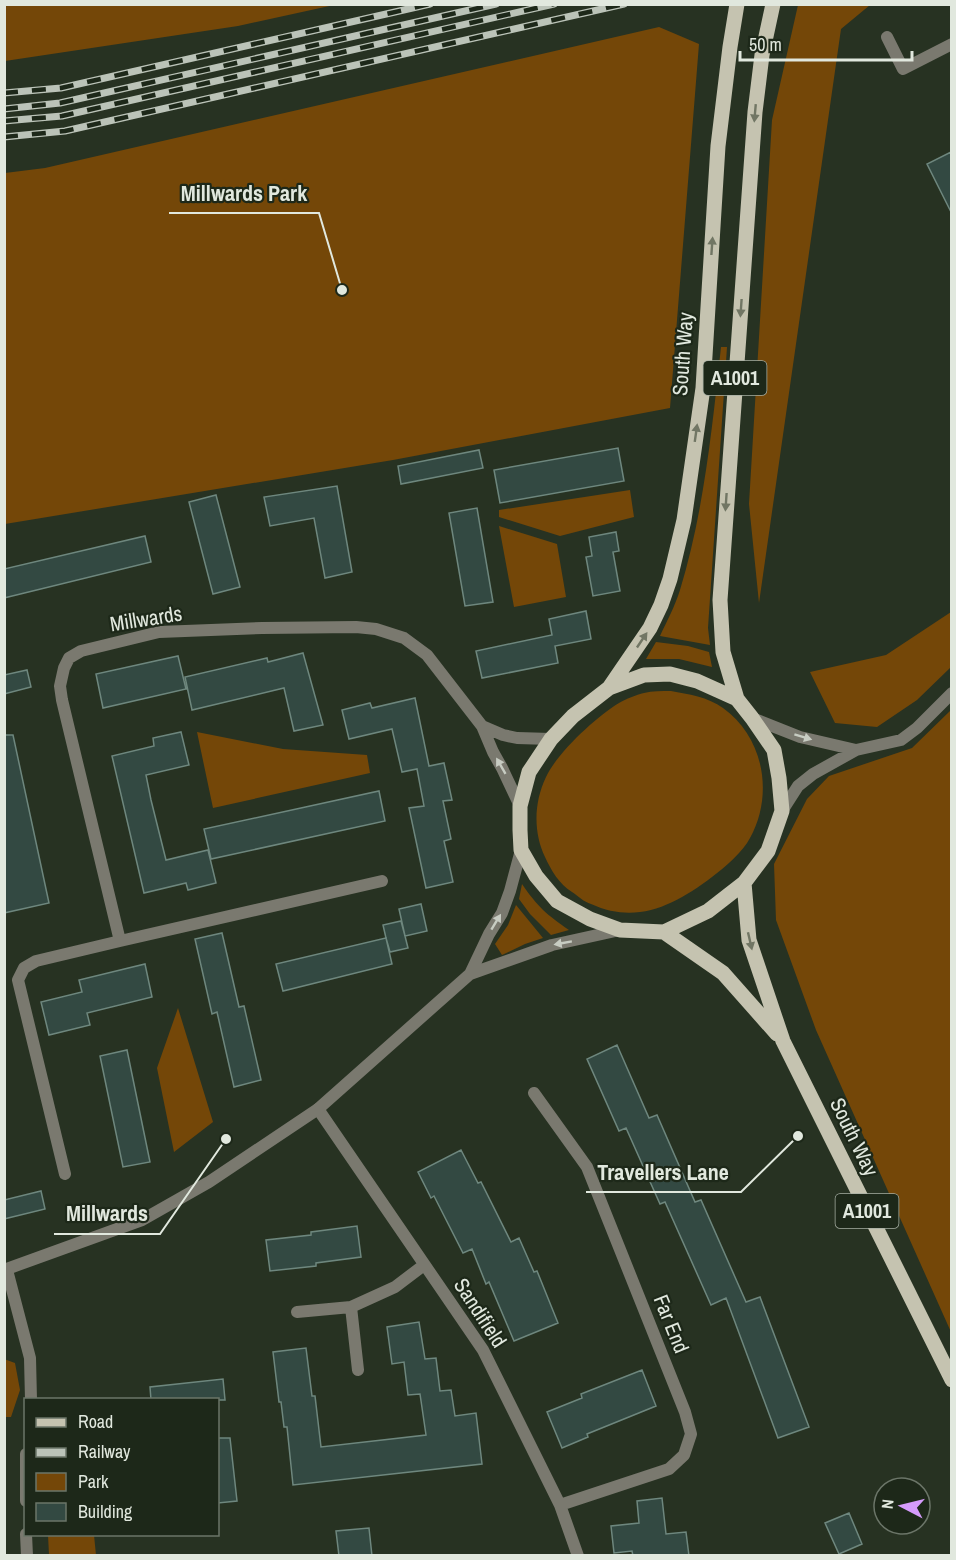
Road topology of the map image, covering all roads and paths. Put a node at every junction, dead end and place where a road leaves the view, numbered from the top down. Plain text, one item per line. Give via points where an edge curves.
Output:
1 (737, 4) edge
2 (772, 4) edge
3 (887, 37) dead end
4 (951, 44) edge
5 (609, 688) junction
6 (951, 693) edge
7 (737, 699) junction
8 (752, 718) junction
9 (482, 726) junction
10 (551, 739) junction
11 (856, 750) junction
12 (520, 806) junction
13 (782, 811) junction
14 (522, 850) junction
15 (382, 881) dead end
16 (744, 884) junction
17 (621, 930) junction
18 (664, 932) junction
19 (120, 941) junction
20 (470, 974) junction
21 (783, 1041) junction
22 (534, 1093) dead end
23 (318, 1109) junction
24 (65, 1174) dead end
25 (424, 1265) junction
26 (6, 1270) edge
27 (351, 1307) junction
28 (297, 1312) dead end
29 (358, 1370) dead end
30 (951, 1380) edge
31 (31, 1398) edge
32 (560, 1505) junction
33 (26, 1536) edge
34 (27, 1556) edge
35 (578, 1556) edge

5 -> 1 main road, South Way / A1001 via 661,605 684,520 703,388 718,146
2 -> 7 main road, A1001 via 755,112 720,600 723,652
3 - 4 street via 903,69
5 - 7 main road via 644,675 670,674
5 - 10 main road
6 - 11 street via 901,740
7 - 8 main road
8 -> 11 street via 800,737
8 - 13 main road via 774,750
9 - 10 street via 517,738
12 -> 9 street, Millwards
9 - 19 street, Millwards via 426,655 404,638 376,629 262,627 159,632 81,651 69,658 60,686 62,700
10 - 12 main road via 530,772
11 - 13 street via 798,786
12 - 14 main road
13 - 16 main road via 768,851
14 - 17 main road via 536,876 557,901 590,920
20 -> 14 street via 502,913
15 - 19 street
16 - 18 main road via 708,911
16 -> 21 main road, South Way / A1001 via 749,940
17 - 18 main road
17 -> 20 street via 552,945
18 - 21 main road, South Way / A1001 via 723,973
19 - 24 street via 36,961 24,968 18,980
20 - 23 street
21 - 30 main road, South Way / A1001
22 - 32 street, Far End via 587,1167 691,1434 684,1455 669,1469
23 - 25 street, Sandifield
23 - 26 street via 209,1182 142,1220
25 - 27 street via 395,1287
25 - 32 street, Sandifield via 483,1350
26 - 31 street via 30,1358
27 - 28 street
27 - 29 street
32 - 35 street, Sandifield
33 - 34 street

